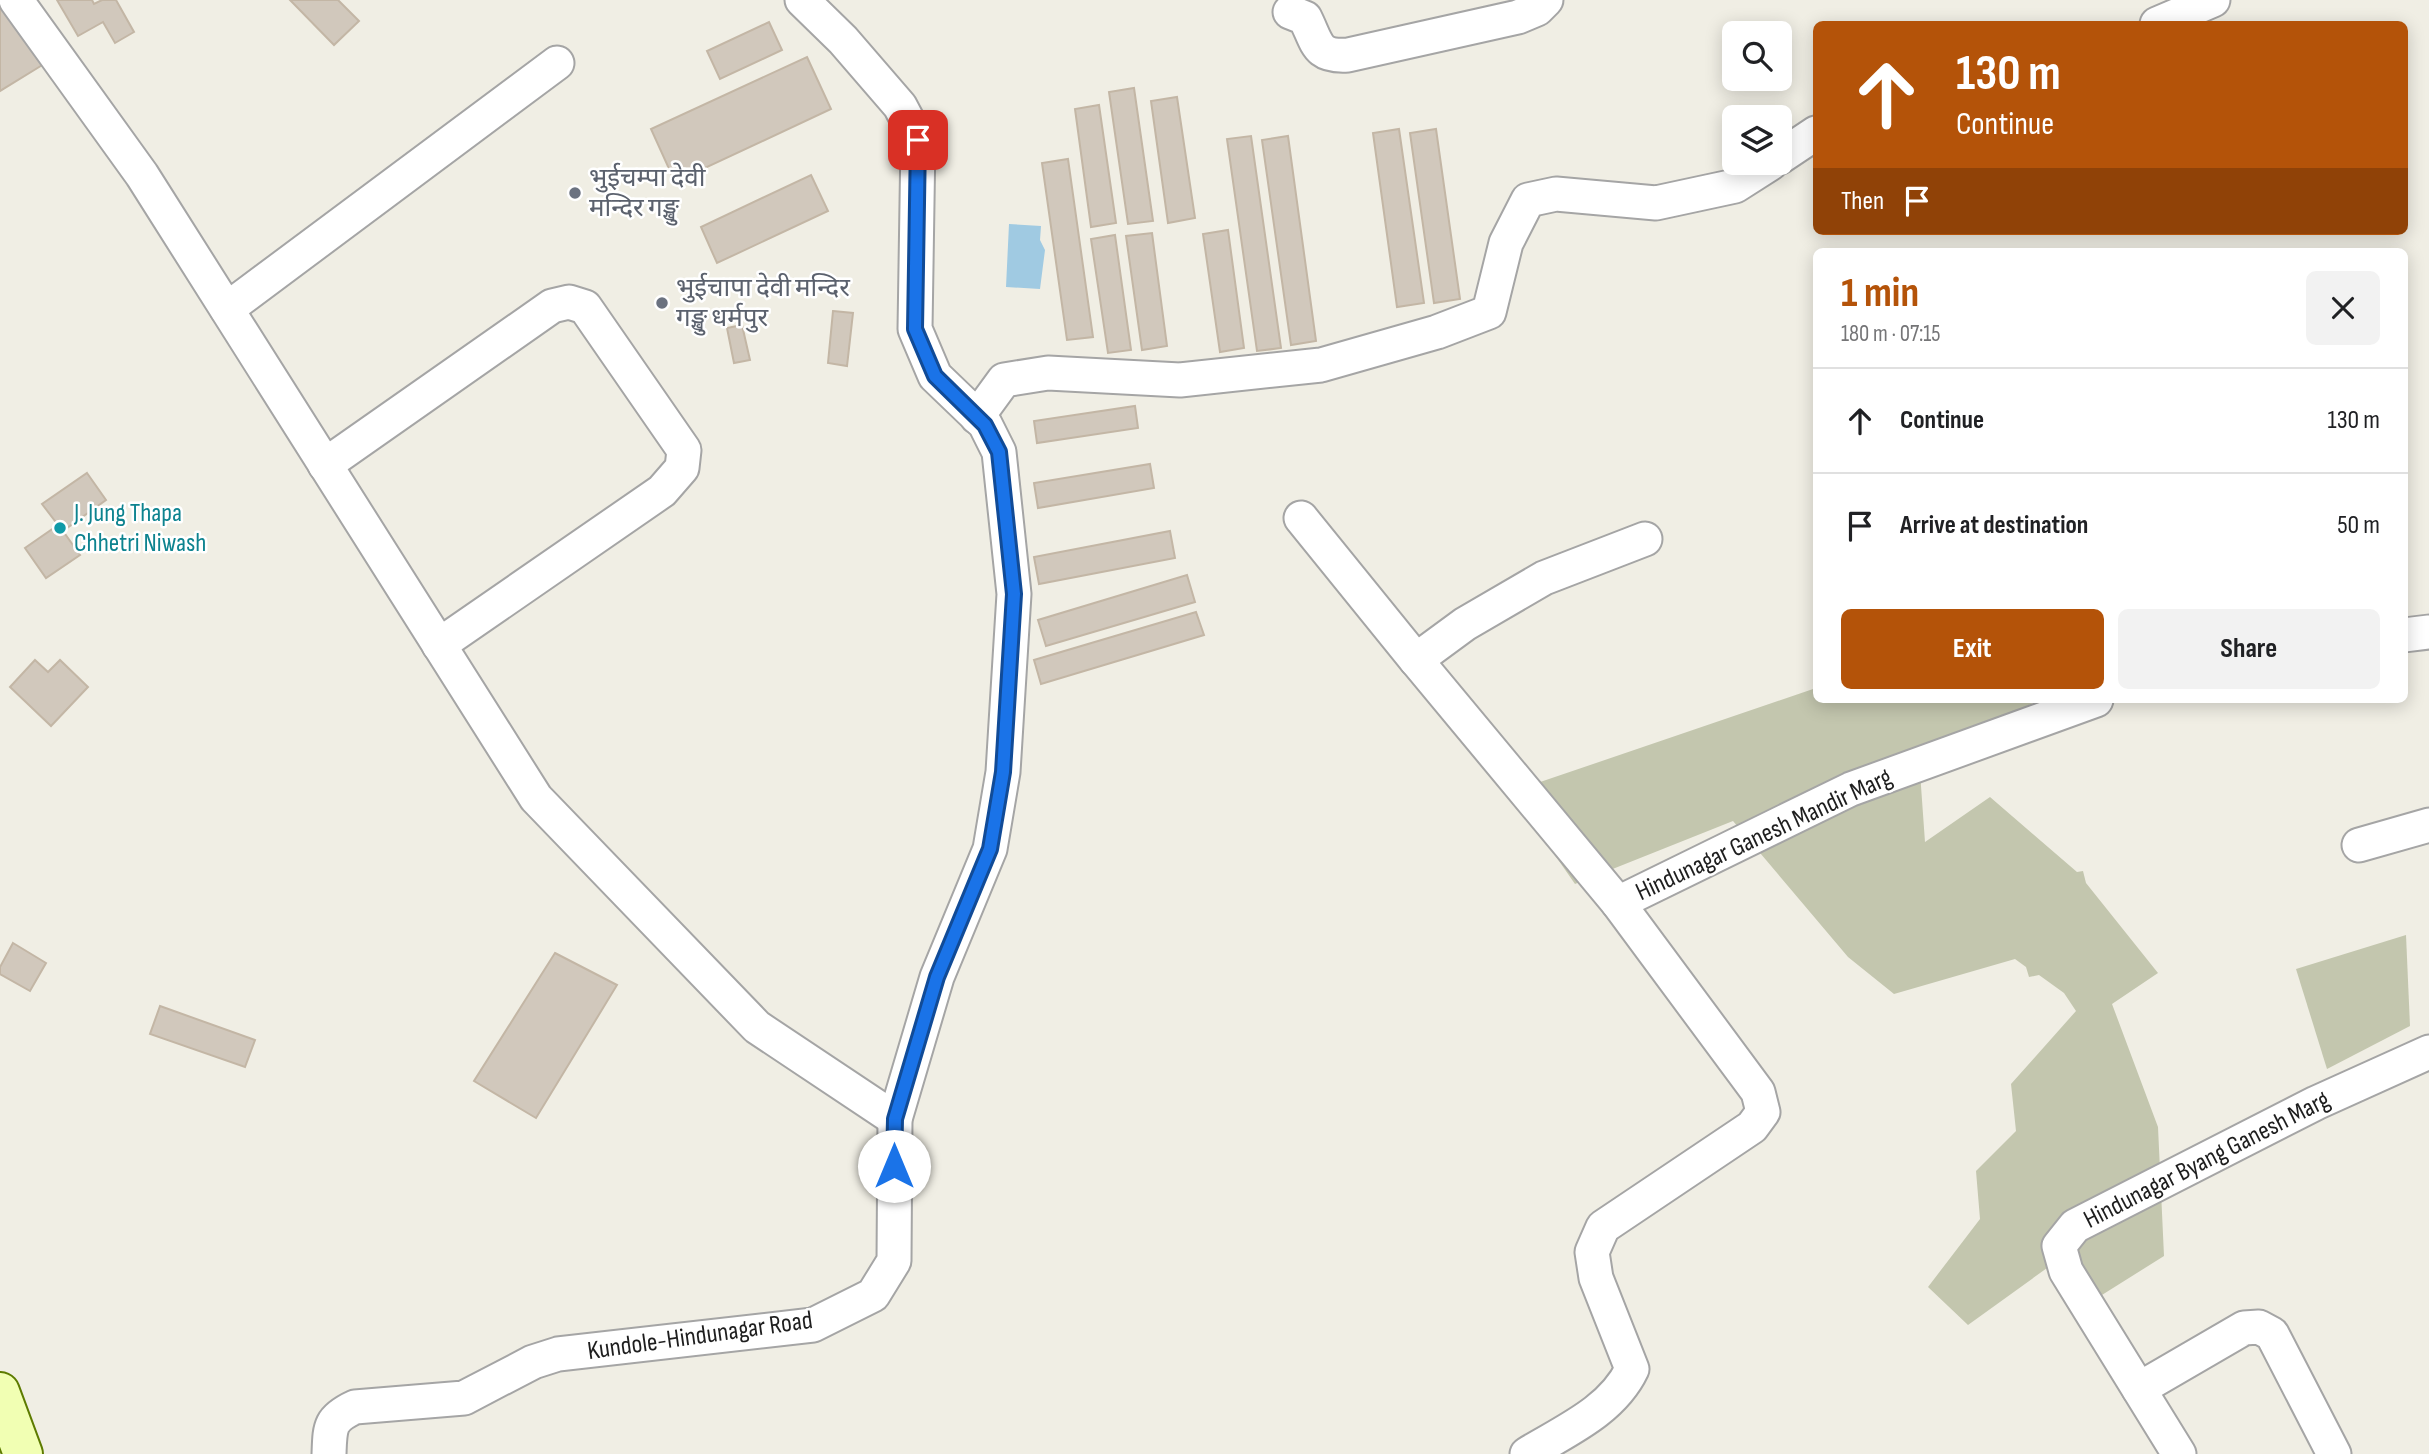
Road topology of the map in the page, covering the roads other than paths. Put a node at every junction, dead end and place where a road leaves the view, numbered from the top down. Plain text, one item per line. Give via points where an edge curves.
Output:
1 (16, 0) edge
2 (802, 0) edge
3 (1546, 0) edge
4 (2213, 0) edge
5 (1290, 12) dead end
6 (2164, 21) edge
7 (557, 63) dead end
8 (1813, 135) edge
9 (1792, 149) edge
10 (1752, 175) edge
11 (227, 309) junction
12 (977, 417) junction
13 (325, 465) junction
14 (1301, 518) dead end
15 (1645, 539) dead end
16 (2429, 632) edge
17 (2408, 635) edge
18 (439, 645) junction
19 (1416, 660) junction
20 (2088, 703) edge
21 (2429, 825) edge
22 (2359, 845) dead end
23 (1618, 903) junction
24 (2429, 1052) edge
25 (895, 1119) junction
26 (2139, 1389) junction
27 (0, 1392) edge
28 (2176, 1453) edge
29 (23, 1454) edge
30 (329, 1454) edge
31 (1527, 1454) edge
32 (2334, 1454) edge

1 - 11 street via 142,175
2 - 12 street, Kundole-Hindunagar Road via 900,106 918,140 915,329 935,376
3 - 5 street via 1518,17 1329,56 1322,52 1305,18
4 - 6 street
7 - 11 street
8 - 9 street
10 - 12 street via 1735,186 1656,203 1556,194 1528,200 1506,243 1489,313 1437,332 1321,365 1180,380 1048,373 1004,380
11 - 13 street
12 - 25 street, Kundole-Hindunagar Road via 999,452 1014,594 1003,772 990,849 937,977
13 - 18 street
13 - 18 street via 552,306 569,302 585,307 684,450 681,468 662,491
14 - 19 street
15 - 19 street via 1544,578 1465,624
16 - 17 street
18 - 25 street via 536,798 757,1027
19 - 23 street
20 - 23 street, Hindunagar Ganesh Mandir Marg via 1851,789
21 - 22 street
23 - 31 street, Hindunagar Ganesh Mandir Marg via 1758,1091 1763,1112 1752,1127 1603,1227 1592,1252 1596,1278 1632,1369 1623,1388 1597,1411
24 - 26 street, Hindunagar Byang Ganesh Marg via 2316,1103 2075,1226 2059,1246 2066,1271
25 - 30 street, Kundole-Hindunagar Road via 894,1261 873,1295 813,1325 558,1354 464,1398 355,1407 330,1426
26 - 28 street, Hindunagar Byang Ganesh Marg
26 - 32 street via 2244,1328 2259,1327 2272,1334
27 - 29 main road

